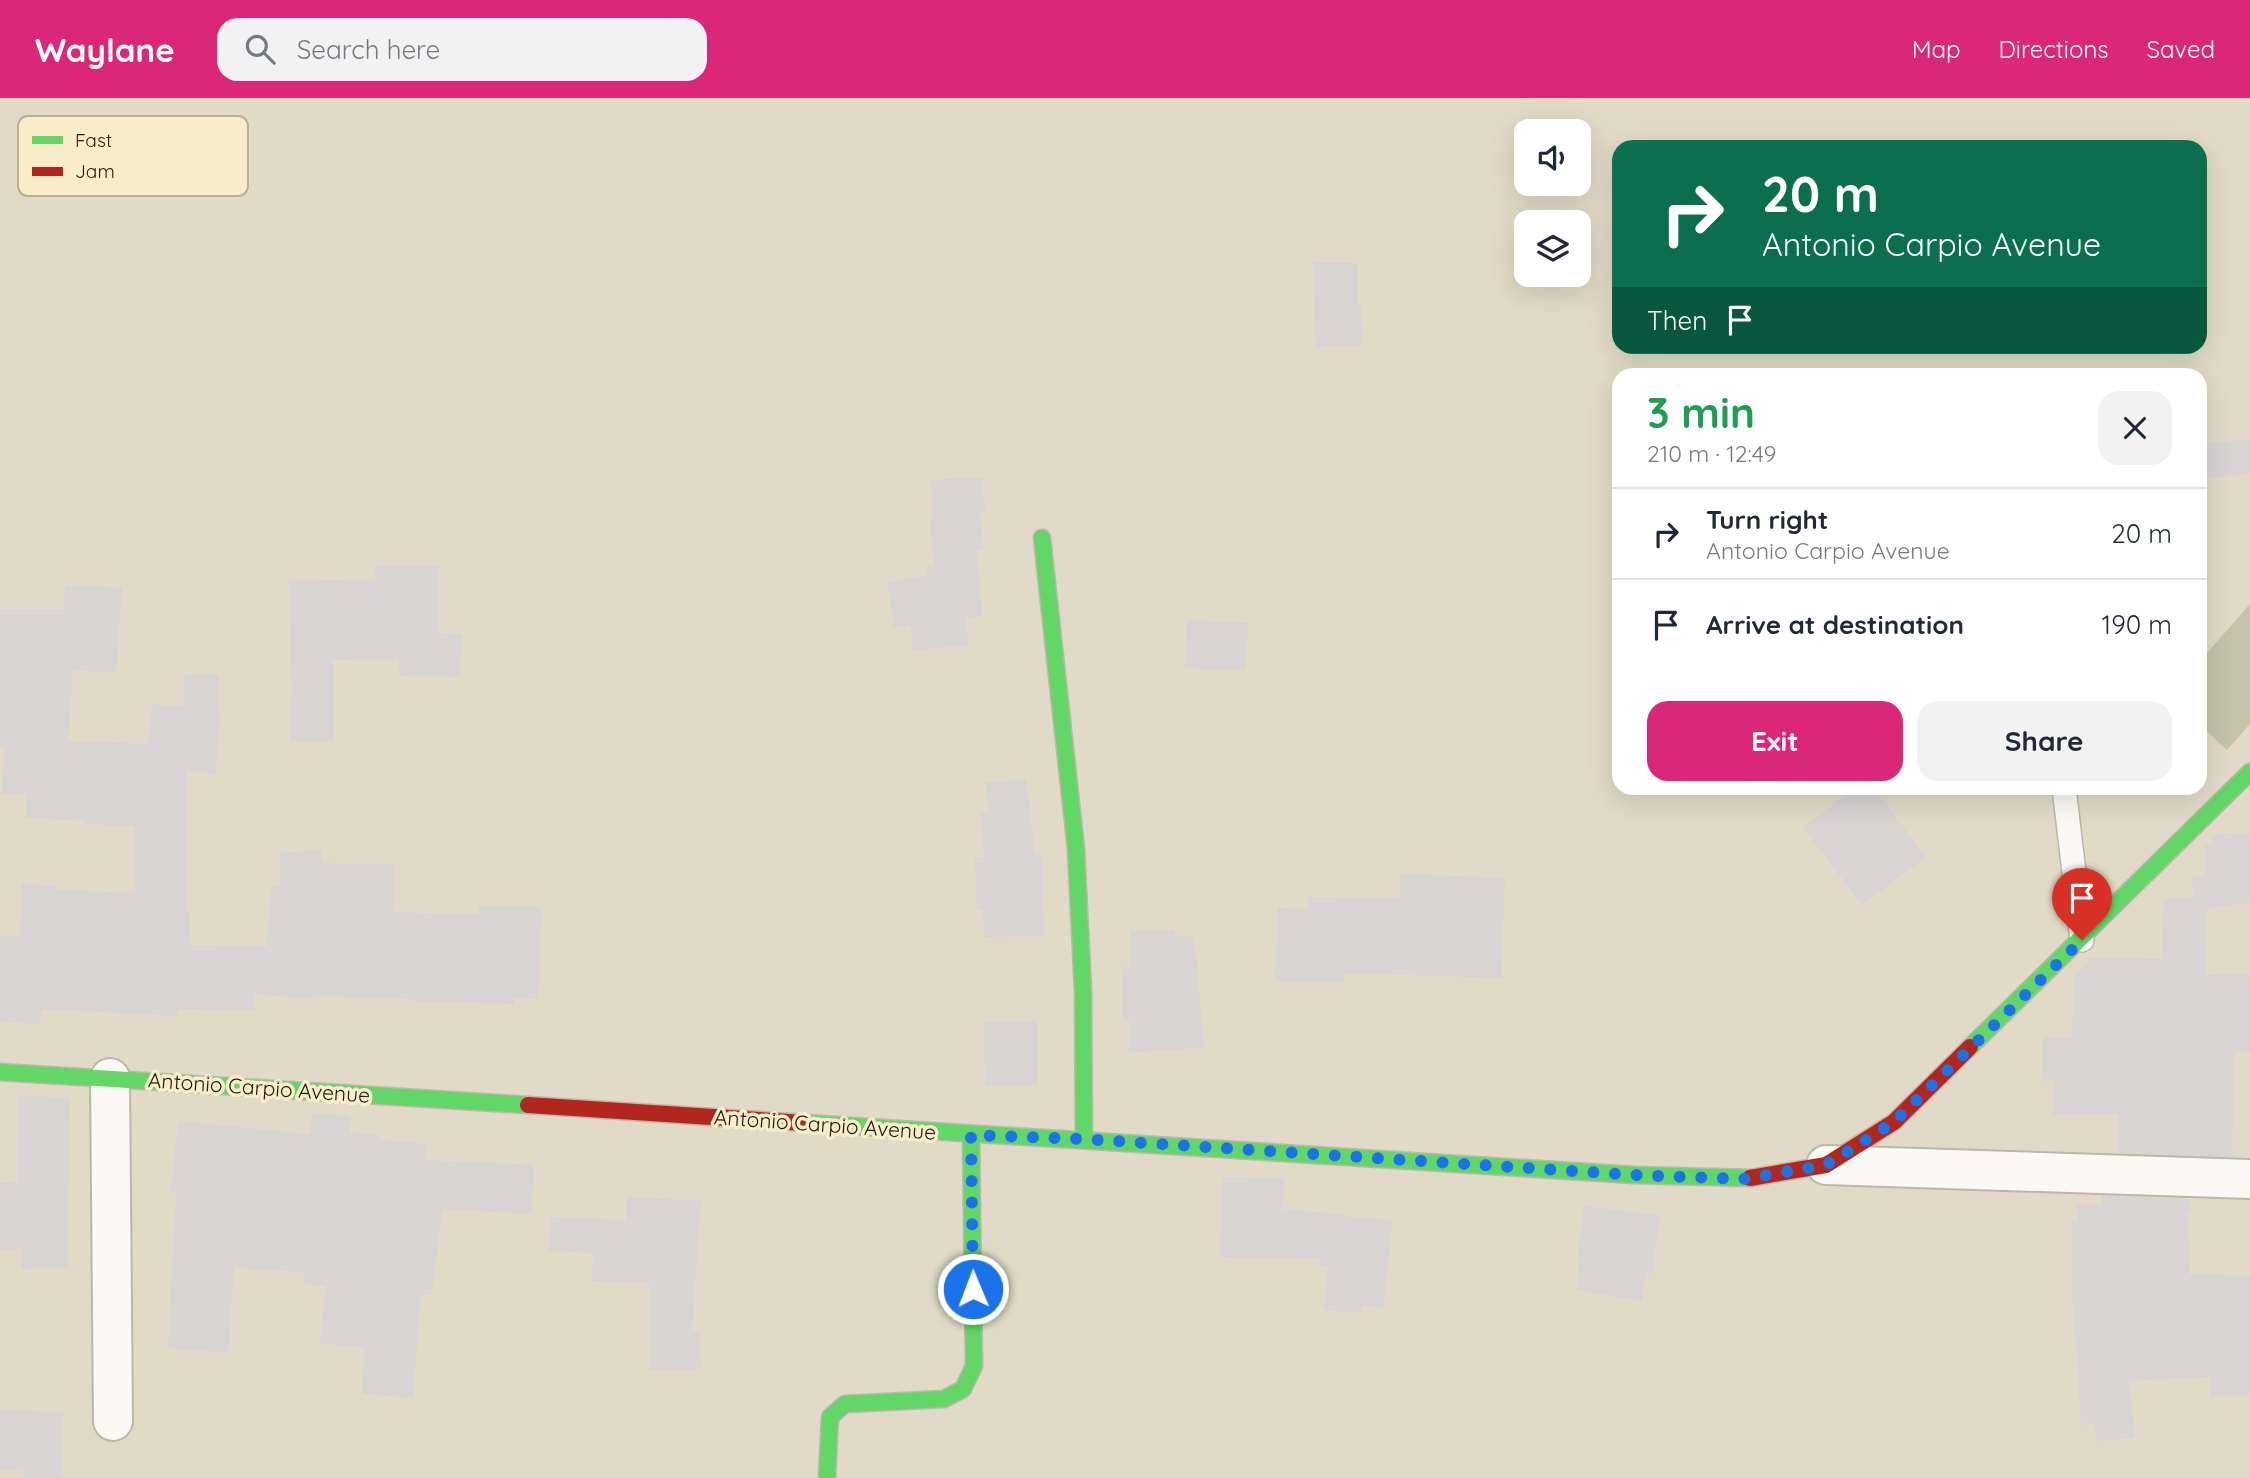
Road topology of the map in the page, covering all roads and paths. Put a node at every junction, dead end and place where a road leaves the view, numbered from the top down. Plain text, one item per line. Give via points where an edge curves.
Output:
1 (1042, 538) dead end
2 (2250, 772) edge
3 (2065, 795) edge
4 (2082, 940) junction
5 (0, 1072) edge
6 (110, 1078) junction
7 (971, 1135) junction
8 (1084, 1139) junction
9 (1826, 1165) junction
10 (2250, 1179) edge
11 (113, 1421) dead end
12 (827, 1478) edge

1 - 8 street via 1076,849
2 - 4 street, Antonio Carpio Avenue
3 - 4 lane
4 - 9 street, Antonio Carpio Avenue via 1894,1122
5 - 6 street, Antonio Carpio Avenue
6 - 7 street, Antonio Carpio Avenue
6 - 11 street
7 - 8 street, Antonio Carpio Avenue
7 - 12 street via 974,1366 963,1389 944,1399 845,1404 830,1417
8 - 9 street, Antonio Carpio Avenue via 1730,1179
9 - 10 street

